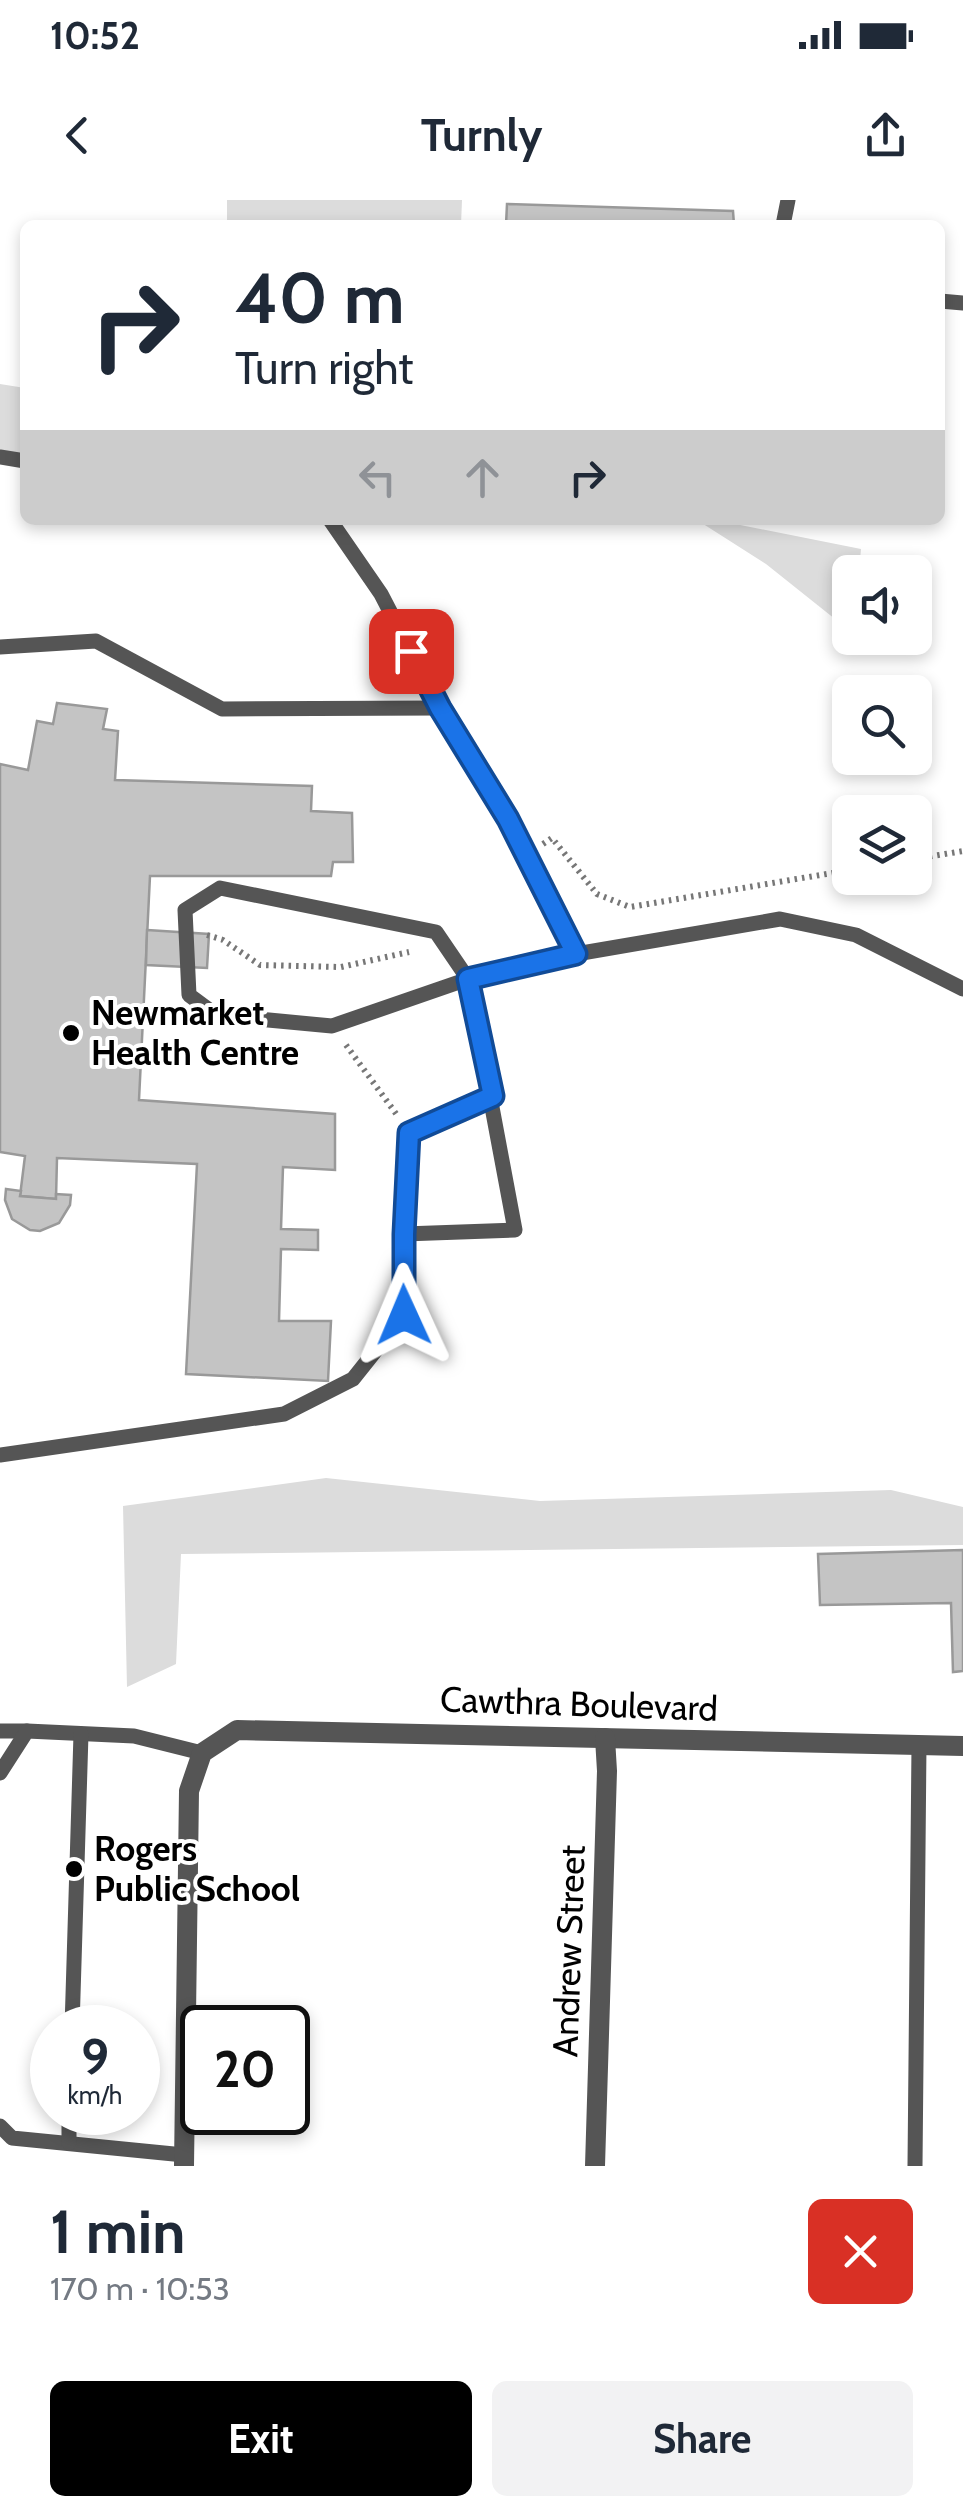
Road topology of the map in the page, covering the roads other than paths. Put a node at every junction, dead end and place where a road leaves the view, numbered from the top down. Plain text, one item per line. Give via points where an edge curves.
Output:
1 (333, 525) edge
2 (0, 647) edge
3 (440, 708) junction
4 (576, 954) junction
5 (468, 979) junction
6 (963, 989) edge
7 (493, 1096) junction
8 (404, 1234) junction
9 (0, 1455) edge
10 (0, 1731) edge
11 (27, 1731) junction
12 (81, 1734) junction
13 (605, 1738) junction
14 (919, 1745) junction
15 (963, 1746) edge
16 (202, 1752) junction
17 (0, 1773) edge
18 (73, 2005) edge
19 (0, 2126) edge
20 (69, 2135) edge
21 (68, 2143) junction
22 (184, 2160) edge
23 (595, 2166) edge
24 (915, 2166) edge

1 - 3 lane via 381,594
2 - 3 lane via 96,641 222,710
3 - 4 lane via 508,819
4 - 5 lane
4 - 6 lane via 780,919 856,935
5 - 5 lane via 436,932 220,888 185,910 189,995 216,1016 332,1026
5 - 7 lane
7 - 8 lane via 409,1133
7 - 8 lane via 515,1230
8 - 9 lane via 404,1315 353,1379 284,1414
10 - 11 lane
11 - 12 lane
11 - 17 lane
12 - 16 lane via 134,1736
12 - 18 lane
13 - 14 street, Cawthra Boulevard
13 - 16 street, Cawthra Boulevard via 263,1728 236,1730
13 - 23 street, Andrew Street
14 - 15 street, Cawthra Boulevard
14 - 24 lane
16 - 22 street via 189,1791
19 - 21 lane via 12,2138
20 - 21 lane
21 - 22 lane

